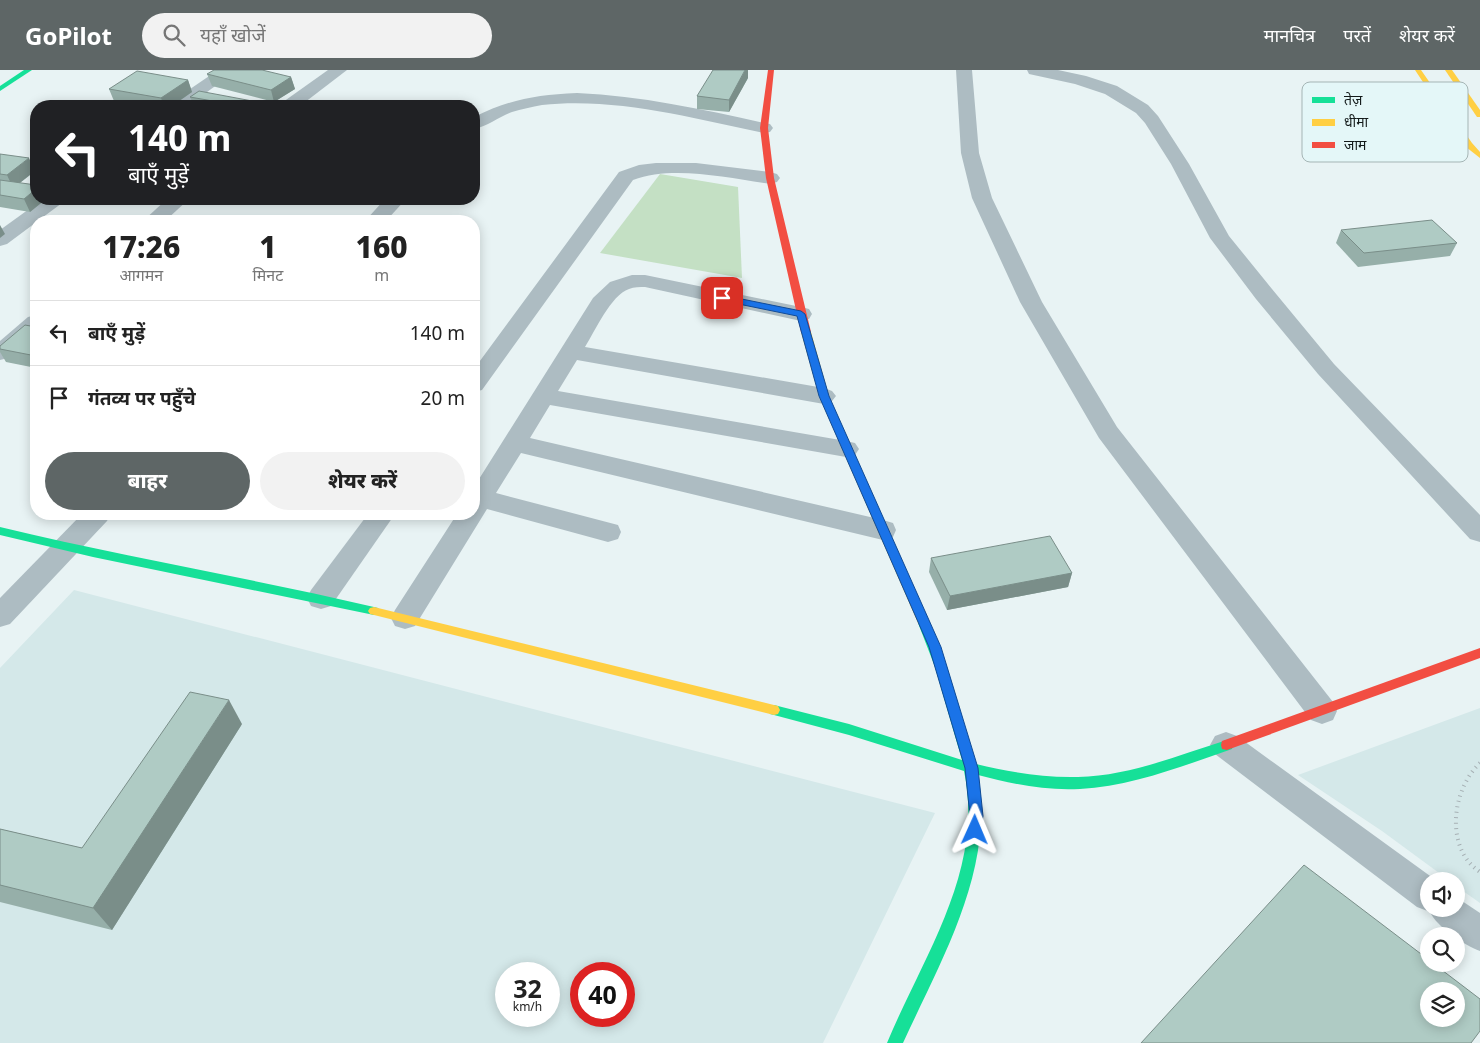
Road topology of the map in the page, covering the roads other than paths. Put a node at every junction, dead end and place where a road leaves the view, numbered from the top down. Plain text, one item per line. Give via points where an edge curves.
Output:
1 (29, 70) edge
2 (229, 70) edge
3 (339, 70) edge
4 (771, 70) edge
5 (964, 70) edge
6 (1035, 70) edge
7 (1418, 70) edge
8 (1448, 70) edge
9 (1426, 82) edge
10 (1457, 82) edge
11 (0, 89) edge
12 (1468, 98) edge
13 (186, 100) edge
14 (297, 100) edge
15 (1480, 115) edge
16 (480, 121) edge
17 (764, 128) junction
18 (1468, 143) edge
19 (1480, 156) edge
20 (770, 178) junction
21 (47, 205) edge
22 (172, 205) edge
23 (390, 205) edge
24 (34, 215) edge
25 (160, 215) edge
26 (381, 215) edge
27 (30, 218) edge
28 (0, 240) edge
29 (801, 314) junction
30 (30, 327) edge
31 (570, 352) junction
32 (0, 353) edge
33 (480, 378) edge
34 (543, 396) junction
35 (824, 396) junction
36 (514, 443) junction
37 (846, 449) junction
38 (480, 497) edge
39 (480, 508) edge
40 (92, 520) edge
41 (378, 520) edge
42 (466, 520) edge
43 (883, 530) junction
44 (0, 531) edge
45 (608, 532) dead end
46 (1480, 532) edge
47 (66, 548) junction
48 (321, 598) junction
49 (0, 616) edge
50 (405, 618) junction
51 (1480, 653) edge
52 (1322, 711) junction
53 (1226, 745) junction
54 (971, 768) junction
55 (1420, 889) edge
56 (1457, 917) edge
57 (1480, 934) edge
58 (895, 1043) edge

1 - 11 street
2 - 13 street
3 - 14 street
4 - 17 street
5 - 52 street via 970,154 982,198 1031,302 1108,432
6 - 46 street via 1111,90 1142,109 1180,164 1220,238 1253,280 1326,370
7 - 9 street
8 - 10 street
12 - 15 street
16 - 17 street via 520,103 567,98 622,101
17 - 20 street
18 - 19 street
20 - 29 street
20 - 33 street via 668,167 641,170 626,176
21 - 24 street
22 - 25 street
23 - 26 street
27 - 28 street
29 - 31 street via 631,280 618,284 604,298
29 - 35 street
30 - 32 street
31 - 34 street
31 - 35 street
34 - 36 street
34 - 37 street
35 - 37 street
36 - 38 street
36 - 43 street
37 - 43 street
39 - 45 street
40 - 47 street
41 - 48 street
42 - 50 street
43 - 54 street via 935,647
44 - 47 street
47 - 48 street
47 - 49 street
48 - 50 street
50 - 54 street via 855,731
51 - 52 street
52 - 53 street
53 - 54 street via 1151,769 1079,783 1037,782
53 - 55 street
54 - 58 street via 976,816 965,876 951,919
56 - 57 street

